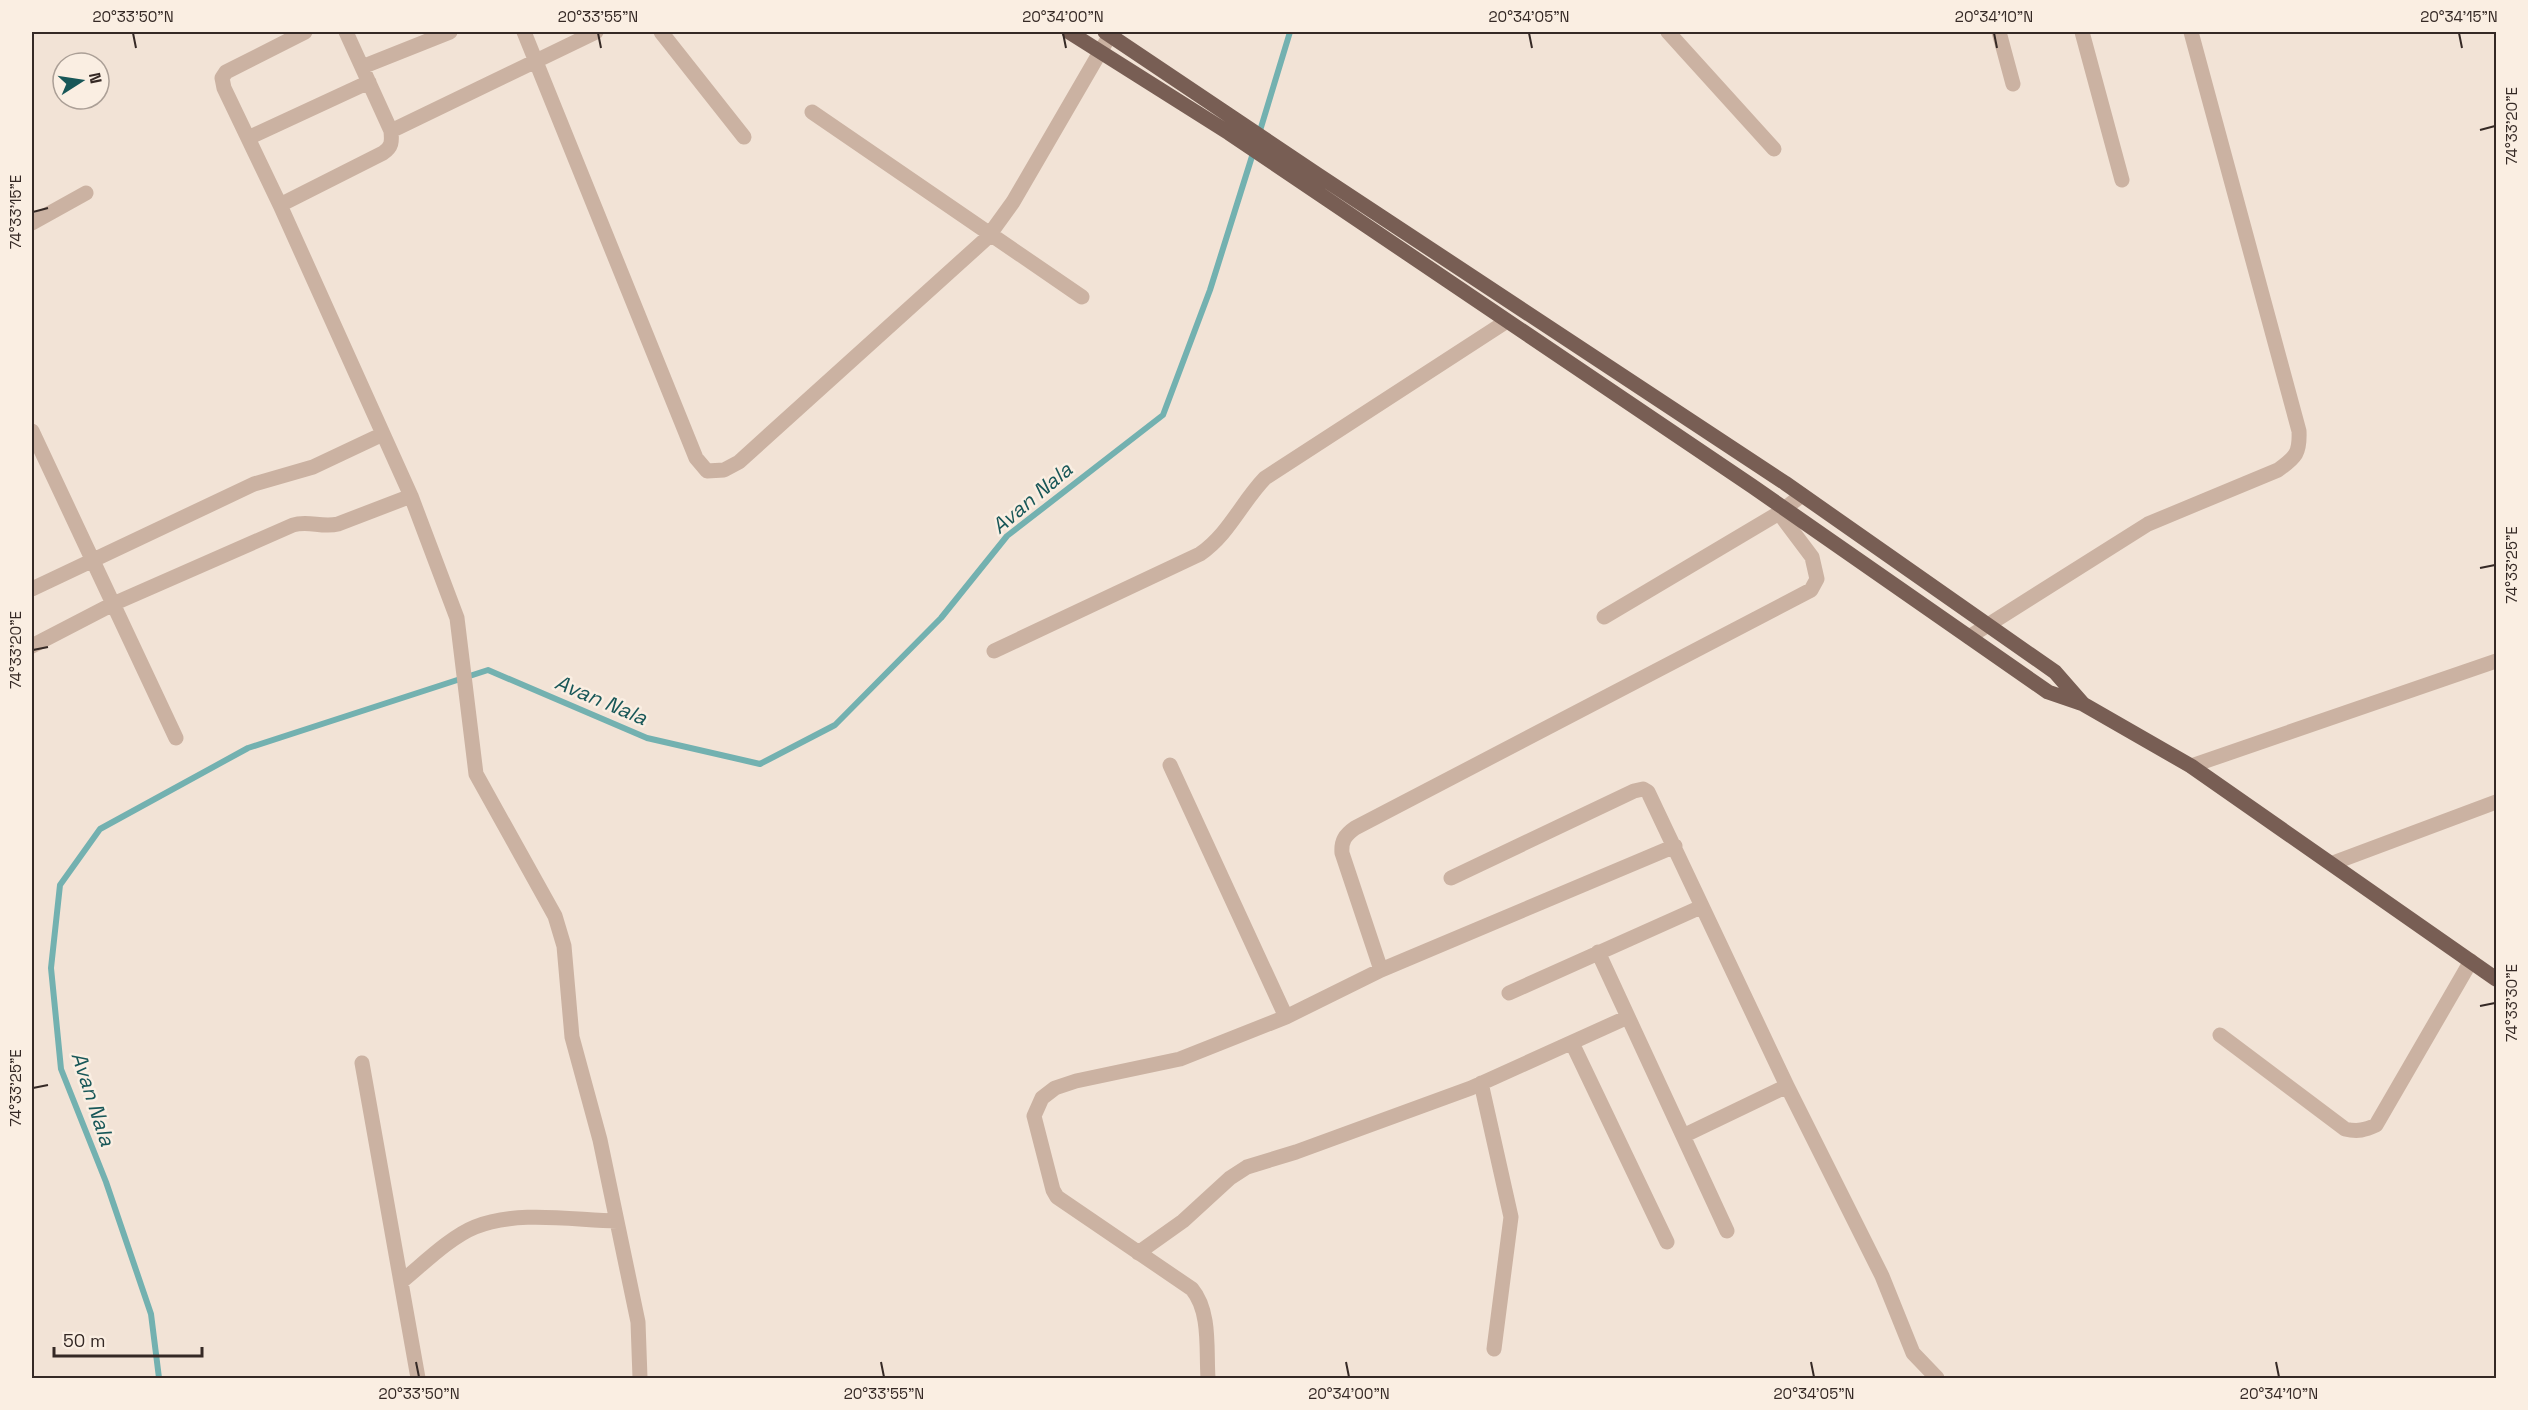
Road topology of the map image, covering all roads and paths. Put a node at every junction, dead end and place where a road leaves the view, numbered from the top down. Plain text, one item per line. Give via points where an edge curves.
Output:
1 (306, 32) edge
2 (346, 32) edge
3 (450, 32) edge
4 (524, 32) edge
5 (596, 32) edge
6 (661, 32) edge
7 (1069, 32) edge
8 (1668, 32) edge
9 (1999, 32) edge
10 (2082, 32) edge
11 (2191, 32) edge
12 (1108, 33) edge
13 (1100, 52) junction
14 (536, 61) junction
15 (362, 67) junction
16 (369, 82) junction
17 (2013, 84) dead end
18 (812, 112) dead end
19 (1233, 127) junction
20 (391, 131) junction
21 (744, 136) dead end
22 (248, 138) junction
23 (1774, 149) dead end
24 (2122, 180) dead end
25 (86, 194) dead end
26 (280, 205) junction
27 (32, 223) edge
28 (991, 233) junction
29 (1082, 297) dead end
30 (1507, 321) junction
31 (32, 431) edge
32 (383, 434) junction
33 (1802, 495) junction
34 (411, 496) junction
35 (1782, 511) junction
36 (93, 561) junction
37 (32, 589) edge
38 (113, 604) junction
39 (1604, 617) dead end
40 (1986, 625) junction
41 (1969, 637) junction
42 (32, 646) edge
43 (994, 651) dead end
44 (2496, 661) edge
45 (2083, 704) junction
46 (176, 738) dead end
47 (1170, 765) dead end
48 (2191, 766) junction
49 (2496, 802) edge
50 (1675, 846) junction
51 (2334, 863) junction
52 (1451, 878) dead end
53 (1701, 907) junction
54 (1598, 952) junction
55 (2471, 961) junction
56 (1381, 970) junction
57 (2496, 979) edge
58 (1509, 993) dead end
59 (1286, 1017) junction
60 (1628, 1017) junction
61 (2220, 1035) dead end
62 (1572, 1043) junction
63 (362, 1063) dead end
64 (1482, 1083) junction
65 (1787, 1086) junction
66 (1683, 1136) junction
67 (617, 1221) junction
68 (1727, 1231) dead end
69 (1667, 1242) dead end
70 (1138, 1253) junction
71 (401, 1282) junction
72 (1494, 1349) dead end
73 (418, 1378) edge
74 (640, 1378) edge
75 (1208, 1378) edge
76 (1937, 1378) edge

1 - 22 street via 235,66 222,78
2 - 15 street
3 - 15 street
4 - 14 street
5 - 14 street
6 - 21 street
7 - 13 main road
8 - 23 street
9 - 17 street
10 - 24 street
11 - 40 street via 2300,430 2300,448 2278,470 2148,524
12 - 13 street
12 - 19 main road
13 - 19 main road
13 - 28 street
14 - 20 street
14 - 28 street via 696,458 707,471 724,470 739,462
15 - 16 street
16 - 20 street
16 - 22 street
18 - 28 street
19 - 30 main road via 1311,190
19 - 33 main road via 1318,175
20 - 26 street via 389,149
22 - 26 street
25 - 27 street
26 - 32 street
28 - 29 street
30 - 35 main road
30 - 43 street via 1265,478 1223,535 1200,554
31 - 36 street
32 - 34 street
32 - 36 street via 313,467 254,484
33 - 35 street
33 - 40 main road
34 - 38 street via 338,524 292,525
34 - 67 street via 457,618 476,774 561,931 572,1036
35 - 39 street
35 - 41 main road
35 - 56 street via 1812,557 1817,579 1810,590 1346,835 1342,853
36 - 37 street
36 - 38 street
38 - 42 street
38 - 46 street
40 - 41 street
40 - 45 main road via 2055,672
41 - 45 main road via 2049,692
44 - 48 street
45 - 48 main road
47 - 59 street
48 - 51 main road
49 - 51 street
50 - 52 street via 1655,801 1643,789
50 - 53 street
50 - 56 street
51 - 55 main road
53 - 54 street
53 - 65 street
54 - 58 street
54 - 60 street
55 - 57 main road
55 - 61 street via 2376,1125 2365,1130 2345,1129
56 - 59 street
59 - 70 street via 1180,1059 1076,1081 1055,1088 1042,1098 1034,1116 1035,1128 1053,1191
60 - 62 street
60 - 66 street
62 - 64 street
62 - 69 street
63 - 71 street
64 - 70 street via 1247,1167
64 - 72 street via 1511,1217
65 - 66 street
65 - 76 street via 1882,1276 1913,1353
66 - 68 street
67 - 71 street via 520,1218 474,1227
67 - 74 street via 638,1322
70 - 75 street via 1198,1296 1205,1321
71 - 73 street

